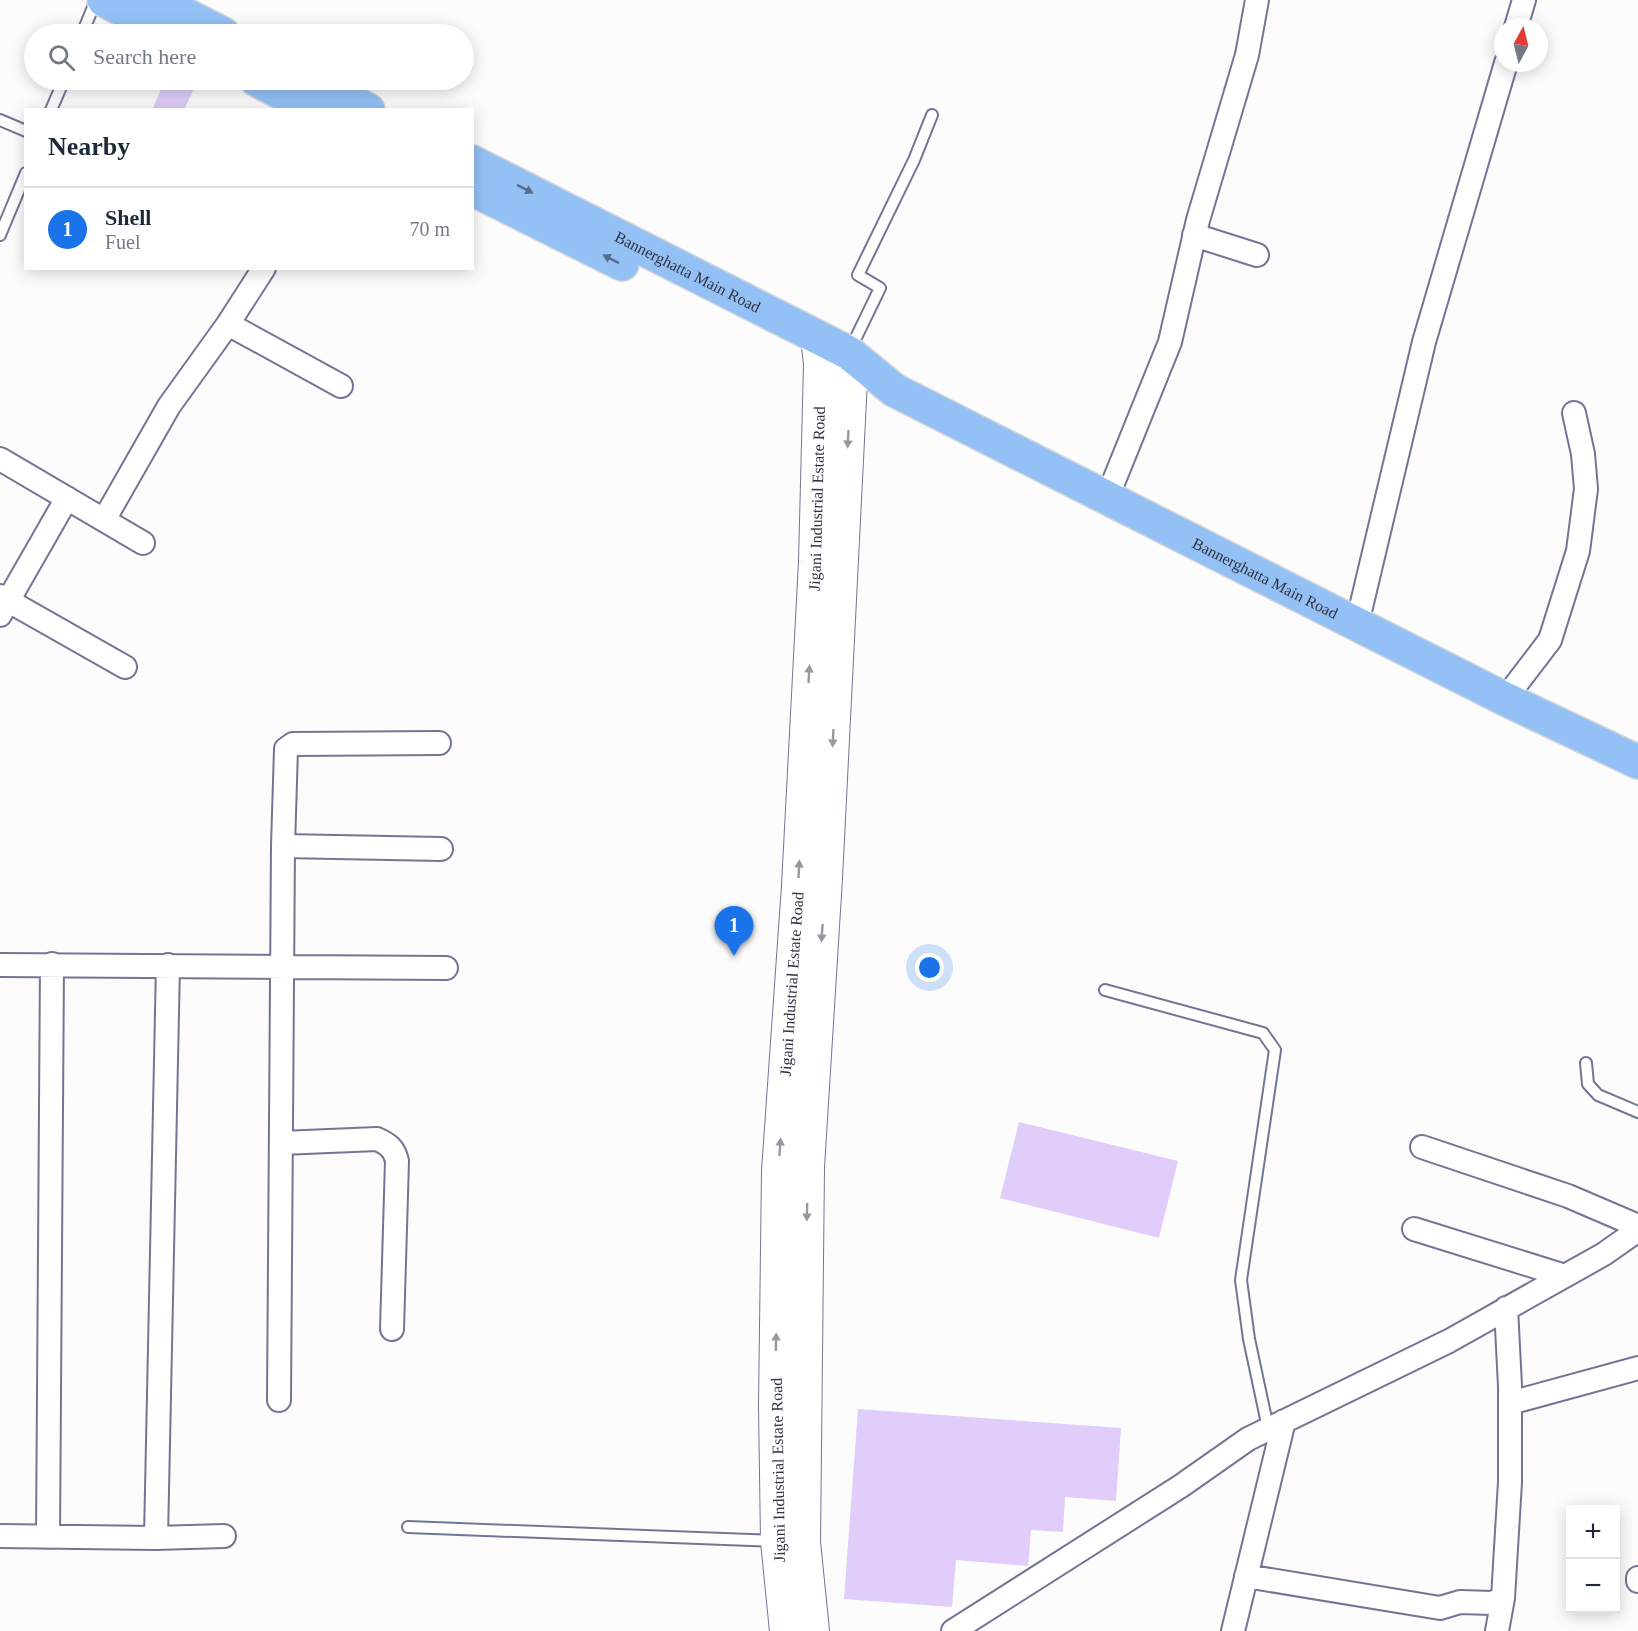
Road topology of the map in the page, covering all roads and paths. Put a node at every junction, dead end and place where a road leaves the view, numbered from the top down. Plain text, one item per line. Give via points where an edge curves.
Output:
1 (96, 0) edge
2 (104, 0) edge
3 (157, 0) edge
4 (1257, 0) edge
5 (1524, 0) edge
6 (1519, 18) edge
7 (86, 24) edge
8 (151, 24) edge
9 (204, 24) edge
10 (1503, 72) edge
11 (60, 90) edge
12 (276, 90) edge
13 (329, 90) edge
14 (52, 108) edge
15 (310, 108) edge
16 (364, 108) edge
17 (932, 115) dead end
18 (0, 120) edge
19 (24, 130) edge
20 (474, 163) edge
21 (24, 178) edge
22 (474, 190) edge
23 (0, 235) edge
24 (1194, 235) junction
25 (1257, 255) dead end
26 (263, 270) edge
27 (660, 270) junction
28 (228, 324) junction
29 (834, 359) junction
30 (341, 386) dead end
31 (1574, 413) dead end
32 (0, 459) edge
33 (67, 498) junction
34 (1107, 498) junction
35 (104, 520) junction
36 (143, 543) dead end
37 (3, 604) edge
38 (1357, 624) junction
39 (125, 667) dead end
40 (1505, 699) junction
41 (439, 743) dead end
42 (1638, 762) edge
43 (283, 846) junction
44 (441, 849) dead end
45 (52, 964) junction
46 (0, 965) edge
47 (168, 965) junction
48 (282, 966) junction
49 (446, 968) dead end
50 (1105, 990) dead end
51 (1586, 1063) dead end
52 (1638, 1112) edge
53 (281, 1143) junction
54 (1422, 1147) dead end
55 (1638, 1228) edge
56 (1414, 1230) dead end
57 (1565, 1276) junction
58 (1506, 1308) junction
59 (392, 1329) dead end
60 (1638, 1368) edge
61 (279, 1400) dead end
62 (1510, 1403) junction
63 (1276, 1424) junction
64 (408, 1527) dead end
65 (0, 1536) edge
66 (224, 1536) dead end
67 (48, 1537) junction
68 (156, 1538) junction
69 (777, 1541) junction
70 (1246, 1576) junction
71 (1503, 1598) junction
72 (786, 1631) edge
73 (813, 1631) edge
74 (952, 1631) edge
75 (1233, 1631) edge
76 (1497, 1631) edge

1 - 7 lane
2 - 8 main road
3 - 9 main road
4 - 24 street via 1247,55
5 - 6 street
10 - 38 street via 1424,342
11 - 14 lane
12 - 15 main road
13 - 16 main road
17 - 29 lane via 858,275 880,288
18 - 19 lane
20 -> 27 main road, Bannerghatta Main Road
21 - 23 lane
27 -> 22 main road, Bannerghatta Main Road
24 - 25 street
24 - 34 street via 1170,342
26 - 28 street
27 - 29 main road, Bannerghatta Main Road
28 - 30 street
28 - 35 street via 169,406
29 - 34 main road, Bannerghatta Main Road
69 -> 29 main road, Jigani Industrial Estate Road via 778,1172 813,597
29 -> 73 main road, Jigani Industrial Estate Road via 826,878 808,1167 804,1542
31 - 40 street via 1586,489 1578,551 1550,640
32 - 33 street
33 - 35 street
33 - 37 street
34 - 38 main road, Bannerghatta Main Road
35 - 36 street
37 - 39 street
38 - 40 main road, Bannerghatta Main Road
40 - 42 main road, Bannerghatta Main Road
41 - 43 street via 288,746
43 - 44 street
43 - 48 street
45 - 46 street
45 - 47 street
45 - 67 street
47 - 48 street
47 - 68 street
48 - 49 street
48 - 53 street
50 - 63 lane via 1263,1034 1275,1050 1241,1280 1249,1339
51 - 52 lane via 1588,1084 1598,1095
53 - 59 street via 376,1139 395,1151
53 - 61 street
54 - 55 street via 1568,1196
55 - 57 street via 1604,1254
56 - 57 street
57 - 58 street
58 - 62 street
58 - 63 street via 1449,1341
60 - 62 street
62 - 71 street
63 - 70 street
63 - 74 street
64 - 69 lane
65 - 67 street
66 - 68 street
67 - 68 street
69 - 72 main road, Jigani Industrial Estate Road
70 - 71 street via 1440,1608 1460,1602 1492,1603
70 - 75 street
71 - 76 street

